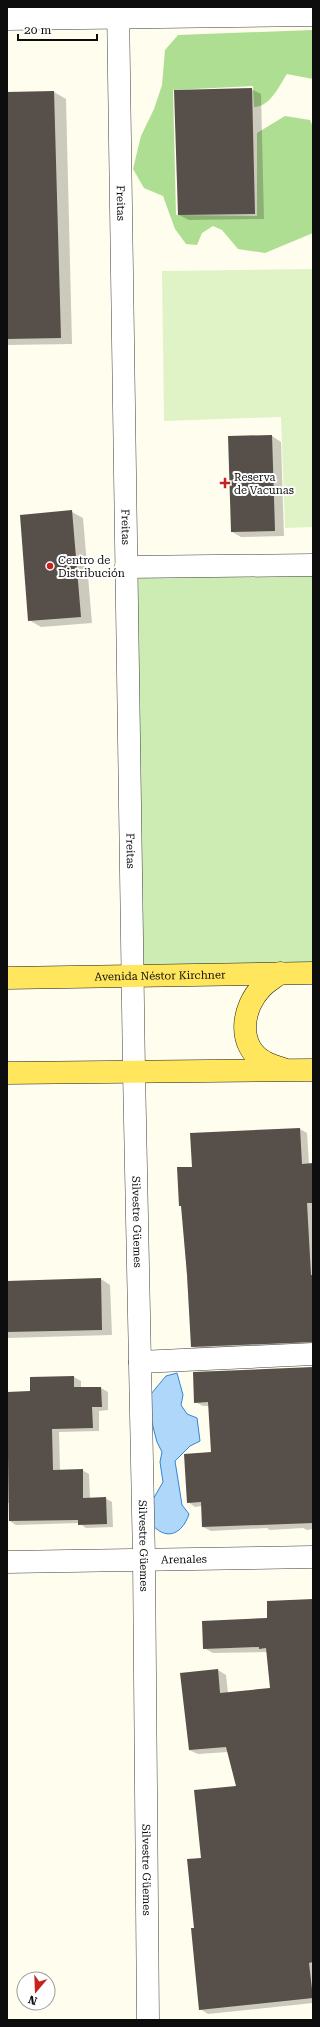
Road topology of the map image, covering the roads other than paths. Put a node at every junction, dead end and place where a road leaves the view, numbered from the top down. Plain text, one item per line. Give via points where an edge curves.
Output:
1 (118, 12) edge
2 (313, 15) edge
3 (7, 20) edge
4 (313, 565) edge
5 (126, 567) junction
6 (280, 973) junction
7 (313, 973) edge
8 (132, 975) junction
9 (7, 978) edge
10 (286, 1070) junction
11 (313, 1070) edge
12 (134, 1071) junction
13 (7, 1073) edge
14 (313, 1354) edge
15 (140, 1362) junction
16 (313, 1557) edge
17 (144, 1559) junction
18 (7, 1562) edge
19 (148, 2020) edge

1 - 2 street
1 - 3 street
1 - 5 street, Freitas
4 - 5 street
5 - 8 street, Freitas
6 - 7 main road, Avenida Néstor Kirchner
6 - 8 main road, Avenida Néstor Kirchner
6 - 10 main road via 262,987 250,1004 245,1019 245,1036 255,1053 265,1062
8 - 9 main road, Avenida Néstor Kirchner
8 - 12 street, Freitas
10 - 11 main road
10 - 12 main road
12 - 13 main road
12 - 15 street, Silvestre Güemes
14 - 15 street
15 - 17 street, Silvestre Güemes
16 - 17 street, Arenales
17 - 18 street, Arenales
17 - 19 street, Silvestre Güemes

